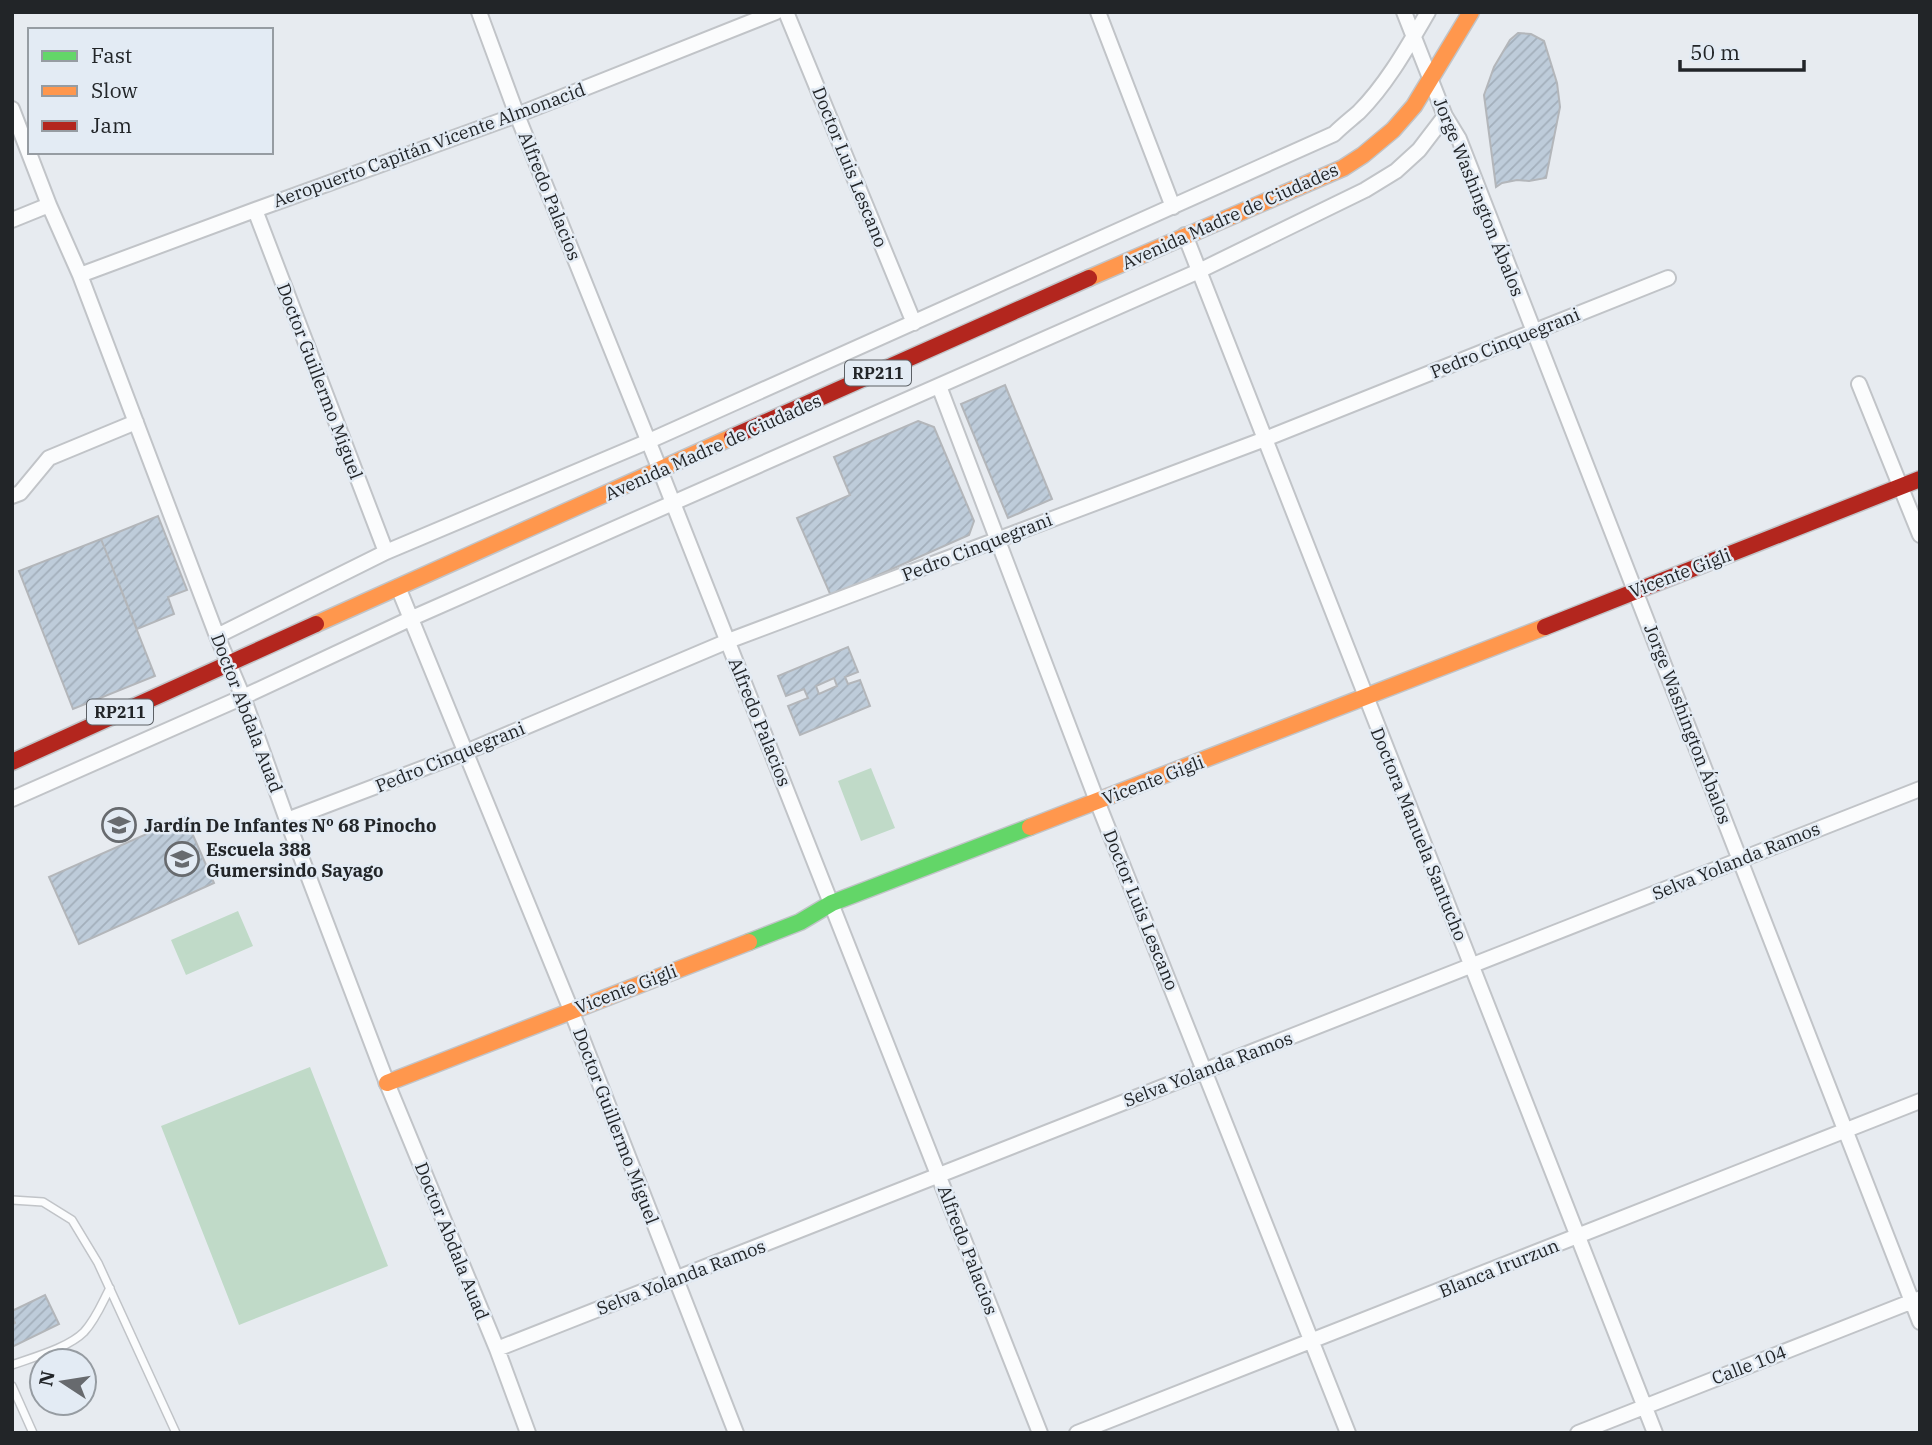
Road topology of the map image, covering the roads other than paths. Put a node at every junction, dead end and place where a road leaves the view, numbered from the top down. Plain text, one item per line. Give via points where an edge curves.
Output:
1 (479, 12) edge
2 (776, 12) edge
3 (786, 12) edge
4 (1098, 12) edge
5 (1404, 12) edge
6 (1428, 12) edge
7 (1471, 12) edge
8 (1413, 37) junction
9 (1431, 79) junction
10 (12, 109) edge
11 (517, 115) junction
12 (1445, 116) junction
13 (28, 151) edge
14 (29, 154) edge
15 (49, 205) junction
16 (1174, 207) junction
17 (255, 210) junction
18 (12, 219) edge
19 (1185, 235) junction
20 (1199, 271) junction
21 (80, 275) junction
22 (1668, 278) dead end
23 (914, 323) junction
24 (1534, 331) junction
25 (1859, 384) dead end
26 (939, 386) junction
27 (136, 422) junction
28 (1265, 439) junction
29 (649, 441) junction
30 (660, 470) junction
31 (1920, 479) edge
32 (1900, 487) junction
33 (12, 496) edge
34 (673, 502) junction
35 (1920, 536) edge
36 (997, 539) junction
37 (386, 552) junction
38 (398, 587) junction
39 (1636, 590) junction
40 (412, 618) junction
41 (217, 636) junction
42 (728, 641) junction
43 (228, 663) junction
44 (243, 697) junction
45 (1365, 698) junction
46 (466, 752) junction
47 (12, 762) edge
48 (1920, 789) edge
49 (12, 799) edge
50 (1097, 801) junction
51 (287, 820) junction
52 (1740, 860) junction
53 (832, 903) junction
54 (1471, 966) junction
55 (571, 1010) junction
56 (1205, 1071) junction
57 (387, 1083) junction
58 (1920, 1101) edge
59 (1845, 1131) junction
60 (939, 1175) junction
61 (12, 1200) edge
62 (1578, 1236) junction
63 (676, 1279) junction
64 (110, 1288) junction
65 (1916, 1300) edge
66 (1920, 1322) edge
67 (1312, 1341) junction
68 (497, 1349) junction
69 (12, 1365) edge
70 (12, 1386) edge
71 (1645, 1406) junction
72 (33, 1433) edge
73 (176, 1433) edge
74 (528, 1433) edge
75 (736, 1433) edge
76 (1040, 1433) edge
77 (1077, 1433) edge
78 (1348, 1433) edge
79 (1578, 1433) edge
80 (1655, 1433) edge

1 - 11 street, Alfredo Palacios
2 - 11 street, Aeropuerto Capitán Vicente Almonacid
3 - 23 street, Doctor Luis Lescano
4 - 16 street
5 - 8 street, Jorge Washington Ábalos
6 - 8 street
7 - 9 main road, Avenida Madre de Ciudades / RP211
8 - 9 street, Jorge Washington Ábalos
8 - 16 street via 1377,92 1334,134
9 - 12 street, Jorge Washington Ábalos
9 - 19 main road, Avenida Madre de Ciudades / RP211 via 1393,130 1343,168
10 - 13 street, Doctor Abdala Auad
11 - 17 street, Aeropuerto Capitán Vicente Almonacid
11 - 29 street, Alfredo Palacios
12 - 20 street via 1396,171
12 - 24 street, Jorge Washington Ábalos via 1459,139
14 - 15 street, Doctor Abdala Auad
15 - 18 street
15 - 21 street, Doctor Abdala Auad
16 - 23 street
17 - 21 street, Aeropuerto Capitán Vicente Almonacid
17 - 37 street, Doctor Guillermo Miguel
19 - 20 street, Doctora Manuela Santucho
19 - 30 main road, Avenida Madre de Ciudades / RP211
20 - 26 street
20 - 28 street, Doctora Manuela Santucho
21 - 27 street, Doctor Abdala Auad
22 - 24 street, Pedro Cinquegrani
23 - 29 street
24 - 28 street, Pedro Cinquegrani
24 - 39 street, Jorge Washington Ábalos
25 - 32 street
26 - 34 street
26 - 36 street, Doctor Luis Lescano
27 - 33 street via 49,458 20,493
27 - 41 street, Doctor Abdala Auad
28 - 36 street, Pedro Cinquegrani
28 - 45 street, Doctora Manuela Santucho
29 - 30 street, Alfredo Palacios
29 - 37 street
30 - 34 street, Alfredo Palacios
30 - 38 main road, Avenida Madre de Ciudades / RP211
31 - 32 main road, Vicente Gigli
32 - 35 street
32 - 39 main road, Vicente Gigli
34 - 40 street
34 - 42 street, Alfredo Palacios
36 - 42 street, Pedro Cinquegrani
36 - 50 street, Doctor Luis Lescano
37 - 41 street
38 - 40 street, Doctor Guillermo Miguel
38 - 43 main road, Avenida Madre de Ciudades / RP211
39 - 45 main road, Vicente Gigli
39 - 52 street, Jorge Washington Ábalos
40 - 44 street
40 - 46 street, Doctor Guillermo Miguel
41 - 43 street, Doctor Abdala Auad
42 - 46 street, Pedro Cinquegrani
42 - 53 street, Alfredo Palacios
43 - 44 street, Doctor Abdala Auad
43 - 47 main road, Avenida Madre de Ciudades / RP211
44 - 49 street
44 - 51 street, Doctor Abdala Auad
45 - 50 main road, Vicente Gigli
45 - 54 street, Doctora Manuela Santucho
46 - 51 street, Pedro Cinquegrani
46 - 55 street, Doctor Guillermo Miguel
48 - 52 street, Selva Yolanda Ramos
50 - 53 main road, Vicente Gigli
50 - 56 street, Doctor Luis Lescano
51 - 57 street, Doctor Abdala Auad
52 - 54 street, Selva Yolanda Ramos
52 - 59 street, Jorge Washington Ábalos
53 - 55 main road, Vicente Gigli via 800,922
53 - 60 street, Alfredo Palacios
54 - 56 street, Selva Yolanda Ramos
54 - 62 street, Doctora Manuela Santucho
55 - 57 main road, Vicente Gigli
55 - 63 street, Doctor Guillermo Miguel
56 - 60 street, Selva Yolanda Ramos
56 - 67 street, Doctor Luis Lescano
57 - 68 street, Doctor Abdala Auad
58 - 59 street, Blanca Irurzun
59 - 62 street, Blanca Irurzun
59 - 65 street, Jorge Washington Ábalos
60 - 63 street, Selva Yolanda Ramos
60 - 76 street, Alfredo Palacios
61 - 64 lane via 43,1202 72,1220
62 - 67 street, Blanca Irurzun
62 - 71 street, Doctora Manuela Santucho
63 - 68 street, Selva Yolanda Ramos
63 - 75 street, Doctor Guillermo Miguel
64 - 69 lane via 82,1334
64 - 73 lane
65 - 66 street, Jorge Washington Ábalos
65 - 71 street, Calle 104
67 - 77 street, Blanca Irurzun
67 - 78 street, Doctor Luis Lescano
68 - 74 street, Doctor Abdala Auad
70 - 72 lane
71 - 79 street, Calle 104
71 - 80 street, Doctora Manuela Santucho

